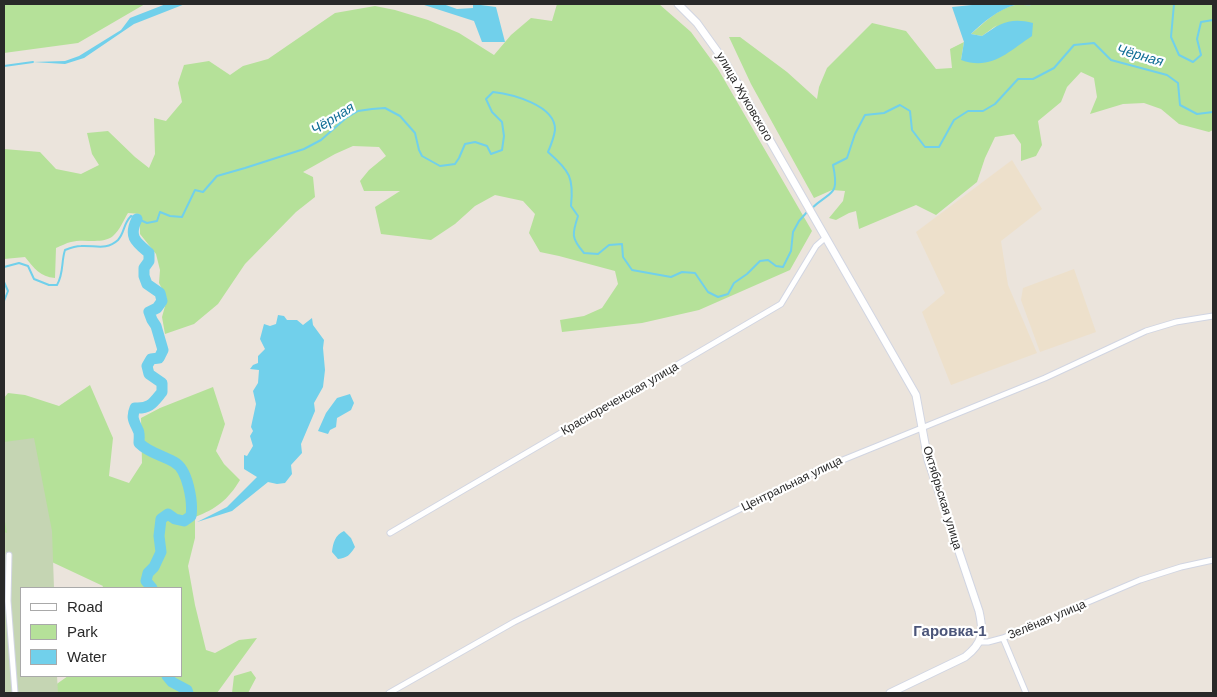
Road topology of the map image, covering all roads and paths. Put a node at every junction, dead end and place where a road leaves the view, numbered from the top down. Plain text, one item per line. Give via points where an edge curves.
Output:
1 (678, 4) edge
2 (818, 226) joint
3 (825, 238) junction
4 (1213, 316) edge
5 (923, 428) junction
6 (390, 533) dead end
7 (9, 555) dead end
8 (1213, 560) edge
9 (1003, 638) junction
10 (980, 642) junction
11 (15, 693) edge
12 (389, 693) edge
13 (890, 693) edge
14 (1026, 693) edge

1 - 2 main road, улица Жуковского via 697,23 725,62
2 - 3 main road, Октябрьская улица
3 - 5 main road, Октябрьская улица via 906,374 916,395
3 - 6 street, Краснореченская улица via 816,246 781,304
4 - 5 street, Центральная улица via 1146,331 1045,378
5 - 10 main road, Октябрьская улица via 928,460 979,611 982,624
5 - 12 street, Центральная улица via 818,470 514,622
7 - 11 street via 8,601
8 - 9 street, Зелёная улица via 1140,580
9 - 10 street, Зелёная улица
9 - 14 street
10 - 13 main road via 965,657

